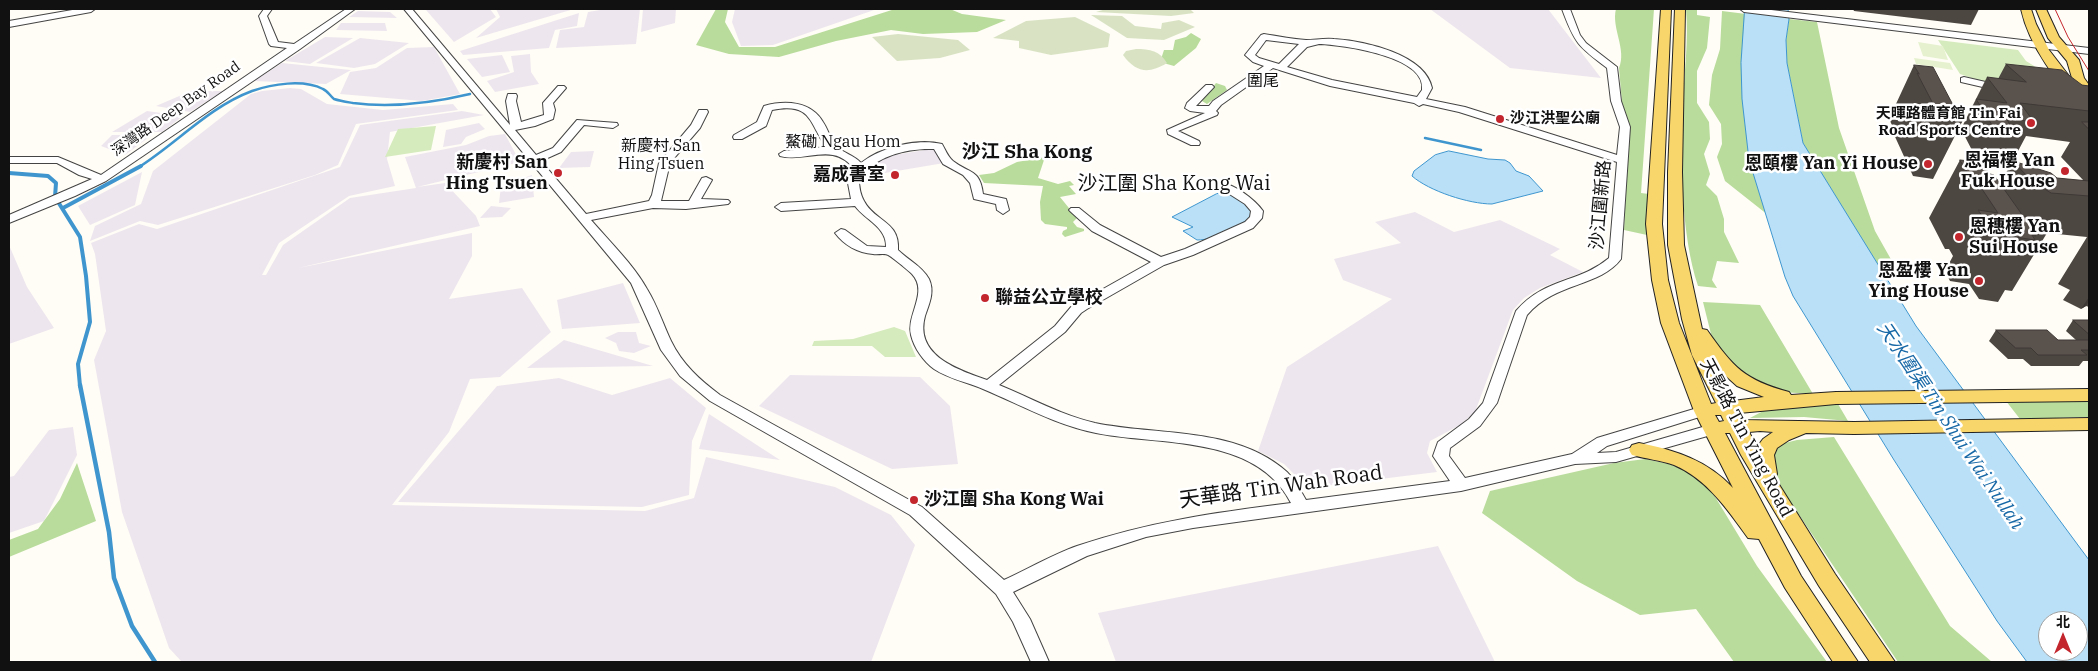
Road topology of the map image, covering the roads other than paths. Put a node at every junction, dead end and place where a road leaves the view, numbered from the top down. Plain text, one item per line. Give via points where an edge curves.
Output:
1 (91, 9) edge
2 (268, 9) edge
3 (351, 9) edge
4 (408, 9) edge
5 (1566, 9) edge
6 (1666, 9) edge
7 (1680, 9) edge
8 (1744, 9) edge
9 (1777, 9) edge
10 (2026, 9) edge
11 (2041, 9) edge
12 (1830, 17) junction
13 (9, 24) edge
14 (1310, 43) junction
15 (2054, 45) junction
16 (2089, 46) edge
17 (297, 47) junction
18 (2089, 51) edge
19 (1277, 66) junction
20 (1964, 80) dead end
21 (1209, 87) dead end
22 (561, 88) dead end
23 (2011, 90) edge
24 (512, 96) dead end
25 (2062, 96) edge
26 (2084, 96) edge
27 (1419, 102) junction
28 (1212, 109) junction
29 (2089, 110) edge
30 (702, 112) dead end
31 (613, 125) dead end
32 (512, 127) junction
33 (738, 137) dead end
34 (1195, 144) dead end
35 (833, 150) junction
36 (784, 154) dead end
37 (9, 160) edge
38 (534, 160) junction
39 (1622, 160) junction
40 (859, 168) junction
41 (102, 179) junction
42 (706, 180) dead end
43 (1224, 186) dead end
44 (724, 202) dead end
45 (858, 202) junction
46 (693, 203) junction
47 (653, 204) junction
48 (781, 207) dead end
49 (1003, 210) dead end
50 (1075, 210) dead end
51 (583, 218) junction
52 (9, 219) edge
53 (841, 232) dead end
54 (892, 251) junction
55 (1160, 262) junction
56 (1691, 319) junction
57 (989, 386) junction
58 (2089, 395) edge
59 (1808, 399) junction
60 (1727, 408) junction
61 (1708, 420) junction
62 (2089, 424) edge
63 (1736, 426) junction
64 (1820, 426) junction
65 (1639, 450) junction
66 (1576, 459) junction
67 (1461, 485) junction
68 (1770, 487) junction
69 (1302, 508) junction
70 (1793, 582) junction
71 (1002, 589) junction
72 (1040, 662) edge
73 (1846, 662) edge
74 (1882, 662) edge

1 - 13 street
2 - 17 street via 263,16 274,44
3 - 17 street, 深灣路 Deep Bay Road
4 - 32 street
5 - 39 street, 沙江圍新路 via 1583,45 1612,67 1616,101 1625,127
6 - 61 main road, 天影路 Tin Ying Road via 1654,207 1656,256 1676,344
7 - 56 main road, 天影路 Tin Ying Road via 1676,245
8 - 12 street
9 - 12 street
10 - 15 main road
11 - 15 main road
12 - 15 street
14 - 19 street
14 - 19 street via 1264,37 1250,55
14 - 27 street via 1339,41 1402,57 1428,84
15 - 16 street
15 - 18 street
15 - 26 main road via 2076,65
15 - 26 main road via 2053,67
17 - 41 street, 深灣路 Deep Bay Road
19 - 27 street via 1330,83
19 - 28 street
20 - 23 street
21 - 28 street via 1190,106 1199,110
22 - 32 street via 548,103 549,117
24 - 32 street
25 - 26 street
26 - 29 main road
27 - 39 street via 1461,110
28 - 34 street via 1214,113 1172,130
30 - 47 street via 664,165
31 - 38 street via 578,121 557,150
32 - 38 street
33 - 35 street via 762,124 768,108 786,106 814,116
35 - 36 street
35 - 40 street via 851,158
37 - 41 street via 58,160
38 - 51 street
39 - 67 street, 沙江圍新路 via 1615,259 1603,269 1545,292 1528,304 1521,314 1483,416 1442,446 1441,456
40 - 45 street via 853,178
40 - 49 street via 892,152 938,146 947,162 976,182 978,197 1002,201
41 - 52 street, 深灣路 Deep Bay Road
42 - 46 street
43 - 55 street via 1254,206 1256,218 1245,227
44 - 46 street
45 - 48 street
45 - 54 street via 890,234
46 - 47 street
47 - 51 street
50 - 55 street via 1096,228
51 - 71 street via 643,291 667,348 695,383 715,398 916,511
53 - 54 street via 857,248
54 - 57 street via 922,279 924,305 916,331 928,355 954,374
55 - 57 street via 1076,310 1060,329
56 - 59 main road via 1718,359 1741,382 1764,393
56 - 60 main road, 天影路 Tin Ying Road via 1701,355
57 - 69 street via 1083,425 1212,445 1250,456 1282,477
58 - 59 main road, 天華路 Tin Wah Road
59 - 60 main road, 天華路 Tin Wah Road
60 - 61 main road, 天華路 Tin Wah Road
60 - 63 main road, 天影路 Tin Ying Road
61 - 63 main road, 天華路 Tin Wah Road
61 - 65 street, 天華路 Tin Wah Road
61 - 66 street, 天華路 Tin Wah Road via 1602,442
61 - 70 main road, 天影路 Tin Ying Road
62 - 64 main road, 天華路 Tin Wah Road
63 - 64 main road, 天華路 Tin Wah Road
63 - 68 main road, 天影路 Tin Ying Road
64 - 68 main road via 1783,434 1769,444 1763,462
65 - 66 street, 天華路 Tin Wah Road via 1616,457
65 - 70 main road via 1686,462 1714,479
66 - 67 street, 天華路 Tin Wah Road
67 - 69 street, 天華路 Tin Wah Road
68 - 74 main road, 天影路 Tin Ying Road
69 - 71 street, 天華路 Tin Wah Road via 1168,526 1124,537 1081,551
70 - 73 main road, 天影路 Tin Ying Road
71 - 72 street via 1021,619

